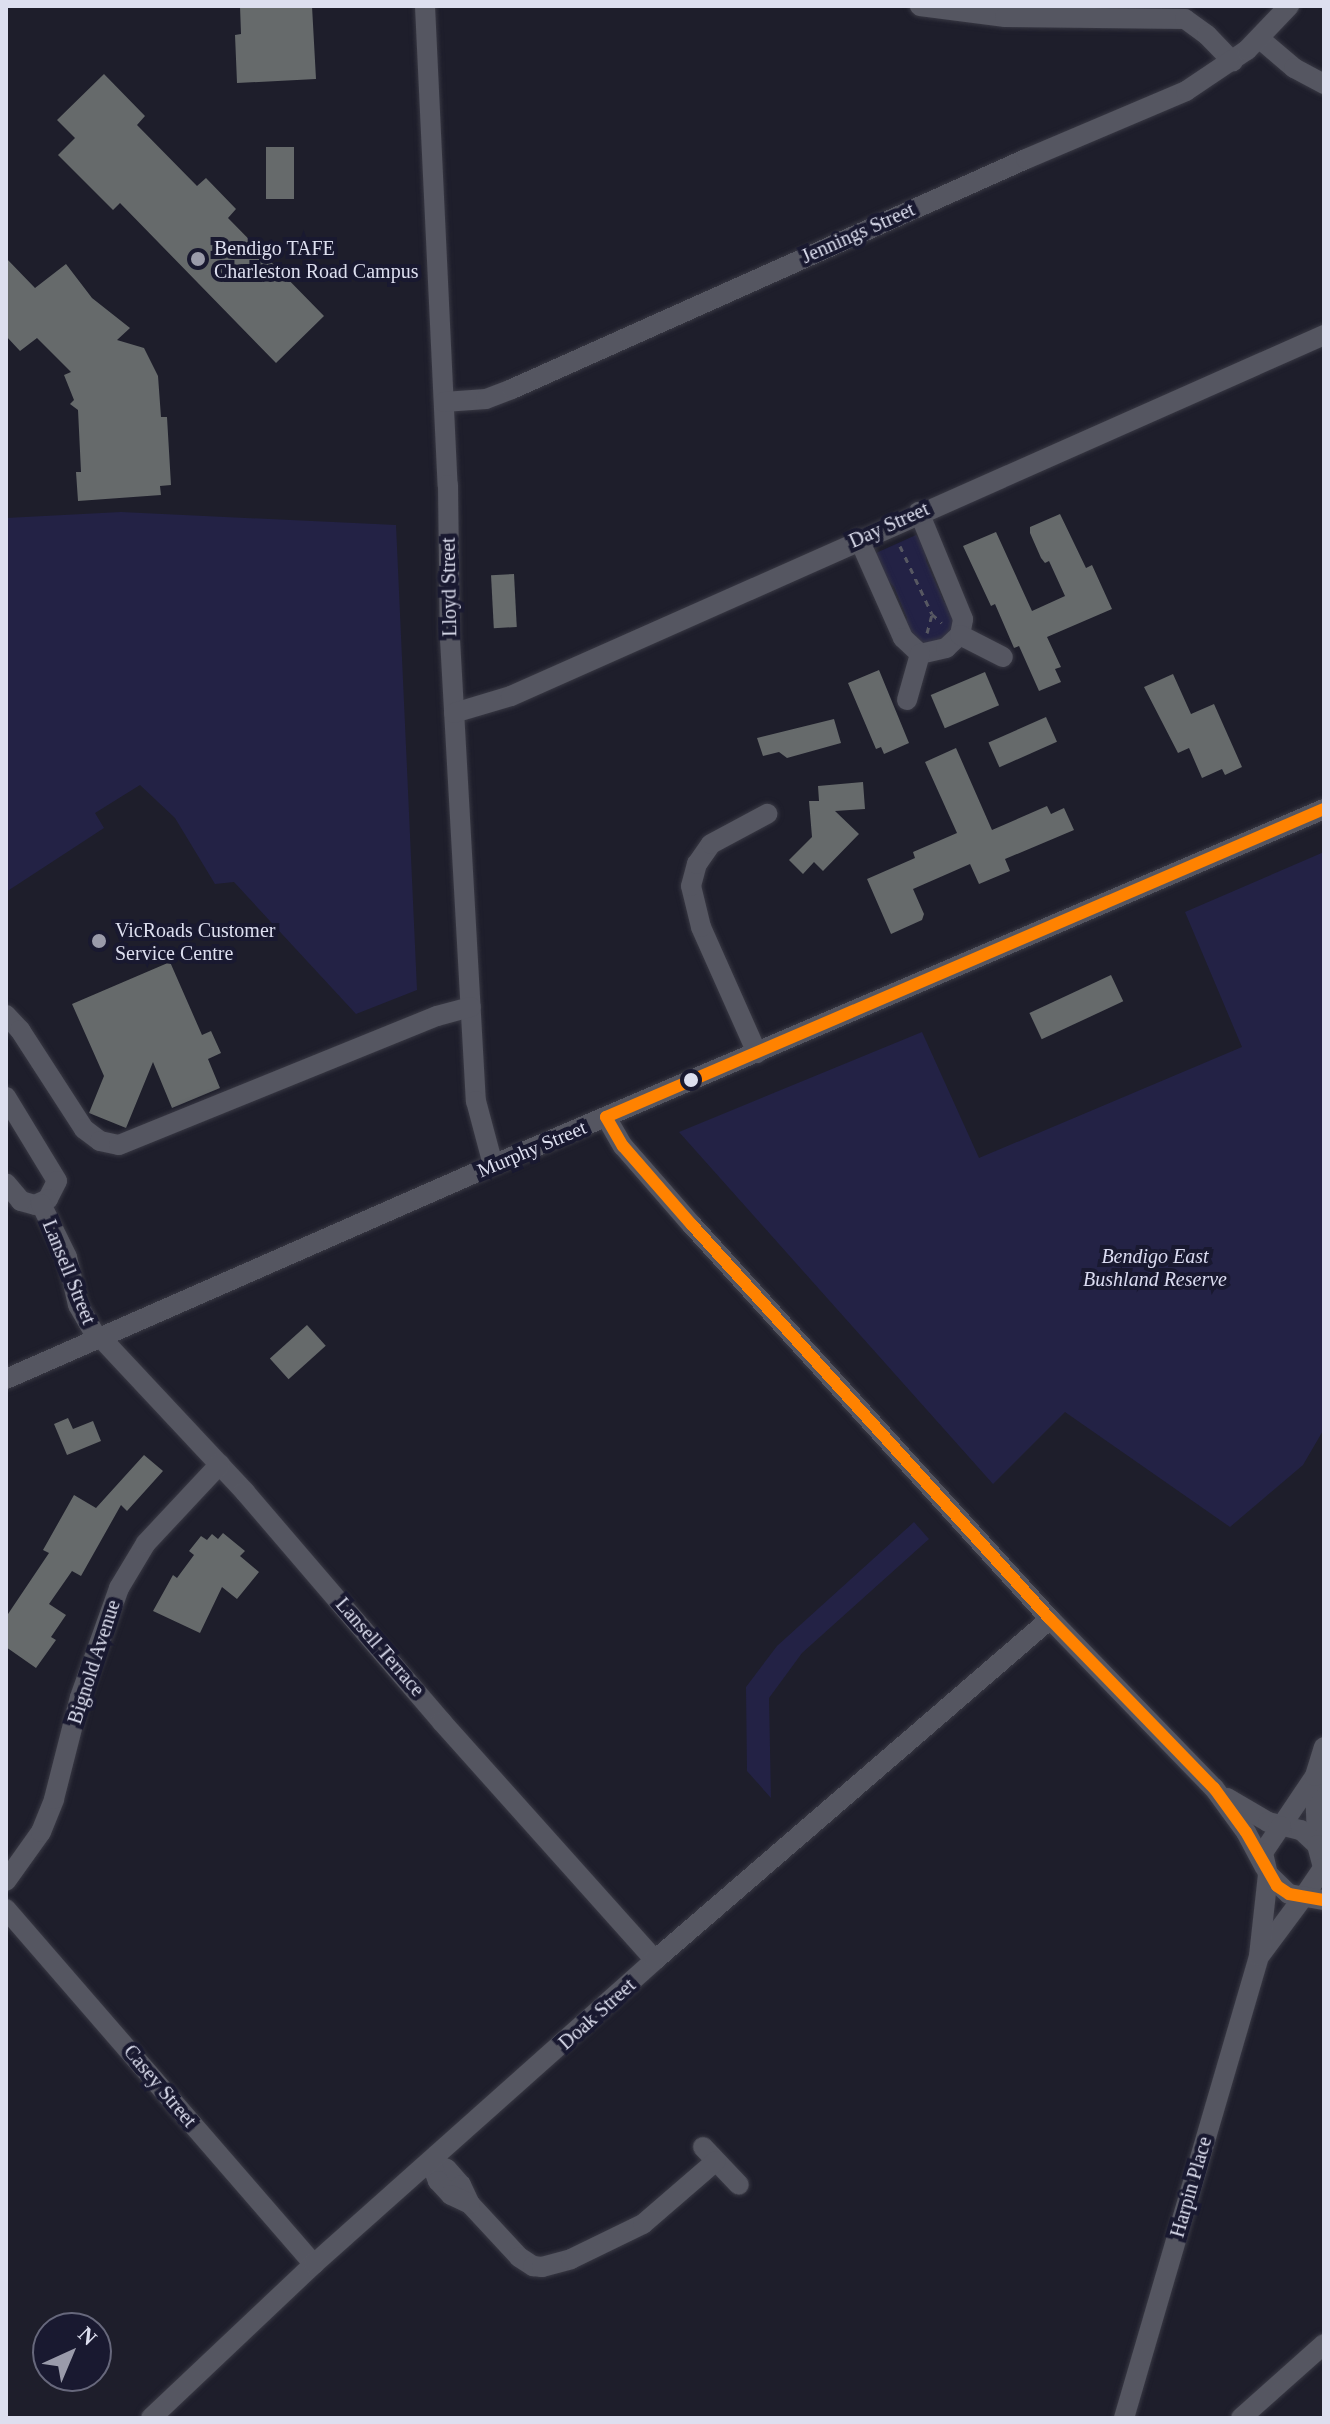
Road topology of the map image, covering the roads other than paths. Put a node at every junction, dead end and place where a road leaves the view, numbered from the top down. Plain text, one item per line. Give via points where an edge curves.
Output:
1 (425, 6) edge
2 (920, 6) edge
3 (1289, 6) edge
4 (1260, 39) junction
5 (1233, 62) junction
6 (1324, 84) edge
7 (1324, 335) edge
8 (444, 402) junction
9 (919, 512) junction
10 (859, 539) junction
11 (960, 635) junction
12 (920, 654) junction
13 (1003, 657) dead end
14 (907, 700) dead end
15 (454, 713) junction
16 (1324, 809) edge
17 (767, 814) dead end
18 (471, 1007) junction
19 (6, 1015) edge
20 (757, 1053) junction
21 (6, 1097) edge
22 (606, 1117) junction
23 (493, 1165) junction
24 (6, 1183) edge
25 (41, 1204) junction
26 (100, 1339) junction
27 (6, 1379) edge
28 (220, 1464) junction
29 (1050, 1619) junction
30 (1324, 1747) edge
31 (1315, 1776) junction
32 (1214, 1788) junction
33 (1281, 1825) junction
34 (1321, 1853) edge
35 (1266, 1871) junction
36 (6, 1881) edge
37 (1311, 1897) edge
38 (6, 1909) edge
39 (1259, 1956) junction
40 (655, 1960) junction
41 (431, 2162) junction
42 (739, 2185) dead end
43 (314, 2264) junction
44 (1324, 2344) edge
45 (151, 2418) edge
46 (1124, 2418) edge
47 (1241, 2418) edge

1 - 8 street, Lloyd Street
2 - 5 street via 1005,17 1185,19
3 - 4 street, Jennings Street
4 - 5 street, Jennings Street
4 - 6 street via 1294,68
5 - 8 street, Jennings Street via 1186,91 512,389 486,399
7 - 9 street, Day Street
8 - 15 street, Lloyd Street
9 - 10 street, Day Street
9 - 11 street via 961,608
10 - 12 street via 900,633
10 - 15 street, Day Street via 511,696
11 - 12 street via 946,648
11 - 13 street
12 - 14 street
15 - 18 street, Lloyd Street
16 - 20 street, Murphy Street
17 - 20 street via 711,844 697,864 691,886 701,927
18 - 19 street via 437,1016 119,1145 100,1141 84,1129
18 - 23 street, Lloyd Street via 476,1101
20 - 22 street, Murphy Street
21 - 25 street, Lansell Street via 55,1175 53,1193
22 - 23 street, Murphy Street
22 - 29 street via 630,1155
23 - 26 street, Murphy Street
24 - 25 street, Lansell Street via 21,1201
25 - 26 street, Lansell Street via 67,1257 78,1305
26 - 27 street, Murphy Street
26 - 28 street, Lansell Terrace
28 - 36 street, Bignold Avenue via 146,1543 119,1588 80,1697 54,1799 41,1832
28 - 40 street, Lansell Terrace
29 - 32 street
29 - 40 street, Doak Street
30 - 31 street
31 - 33 street
31 - 34 street
32 - 33 street via 1254,1815
32 - 35 street
33 - 34 street via 1301,1830
33 - 35 street via 1263,1853
34 - 37 street via 1321,1874
35 - 37 street via 1282,1890
35 - 39 street, Harpin Place
37 - 39 street, Harpin Place
38 - 43 street, Casey Street
39 - 46 street, Harpin Place
40 - 41 street, Doak Street
41 - 42 street via 451,2195 470,2204 519,2257 542,2267 643,2224 709,2154
41 - 43 street, Doak Street
43 - 45 street, Doak Street
44 - 47 street

